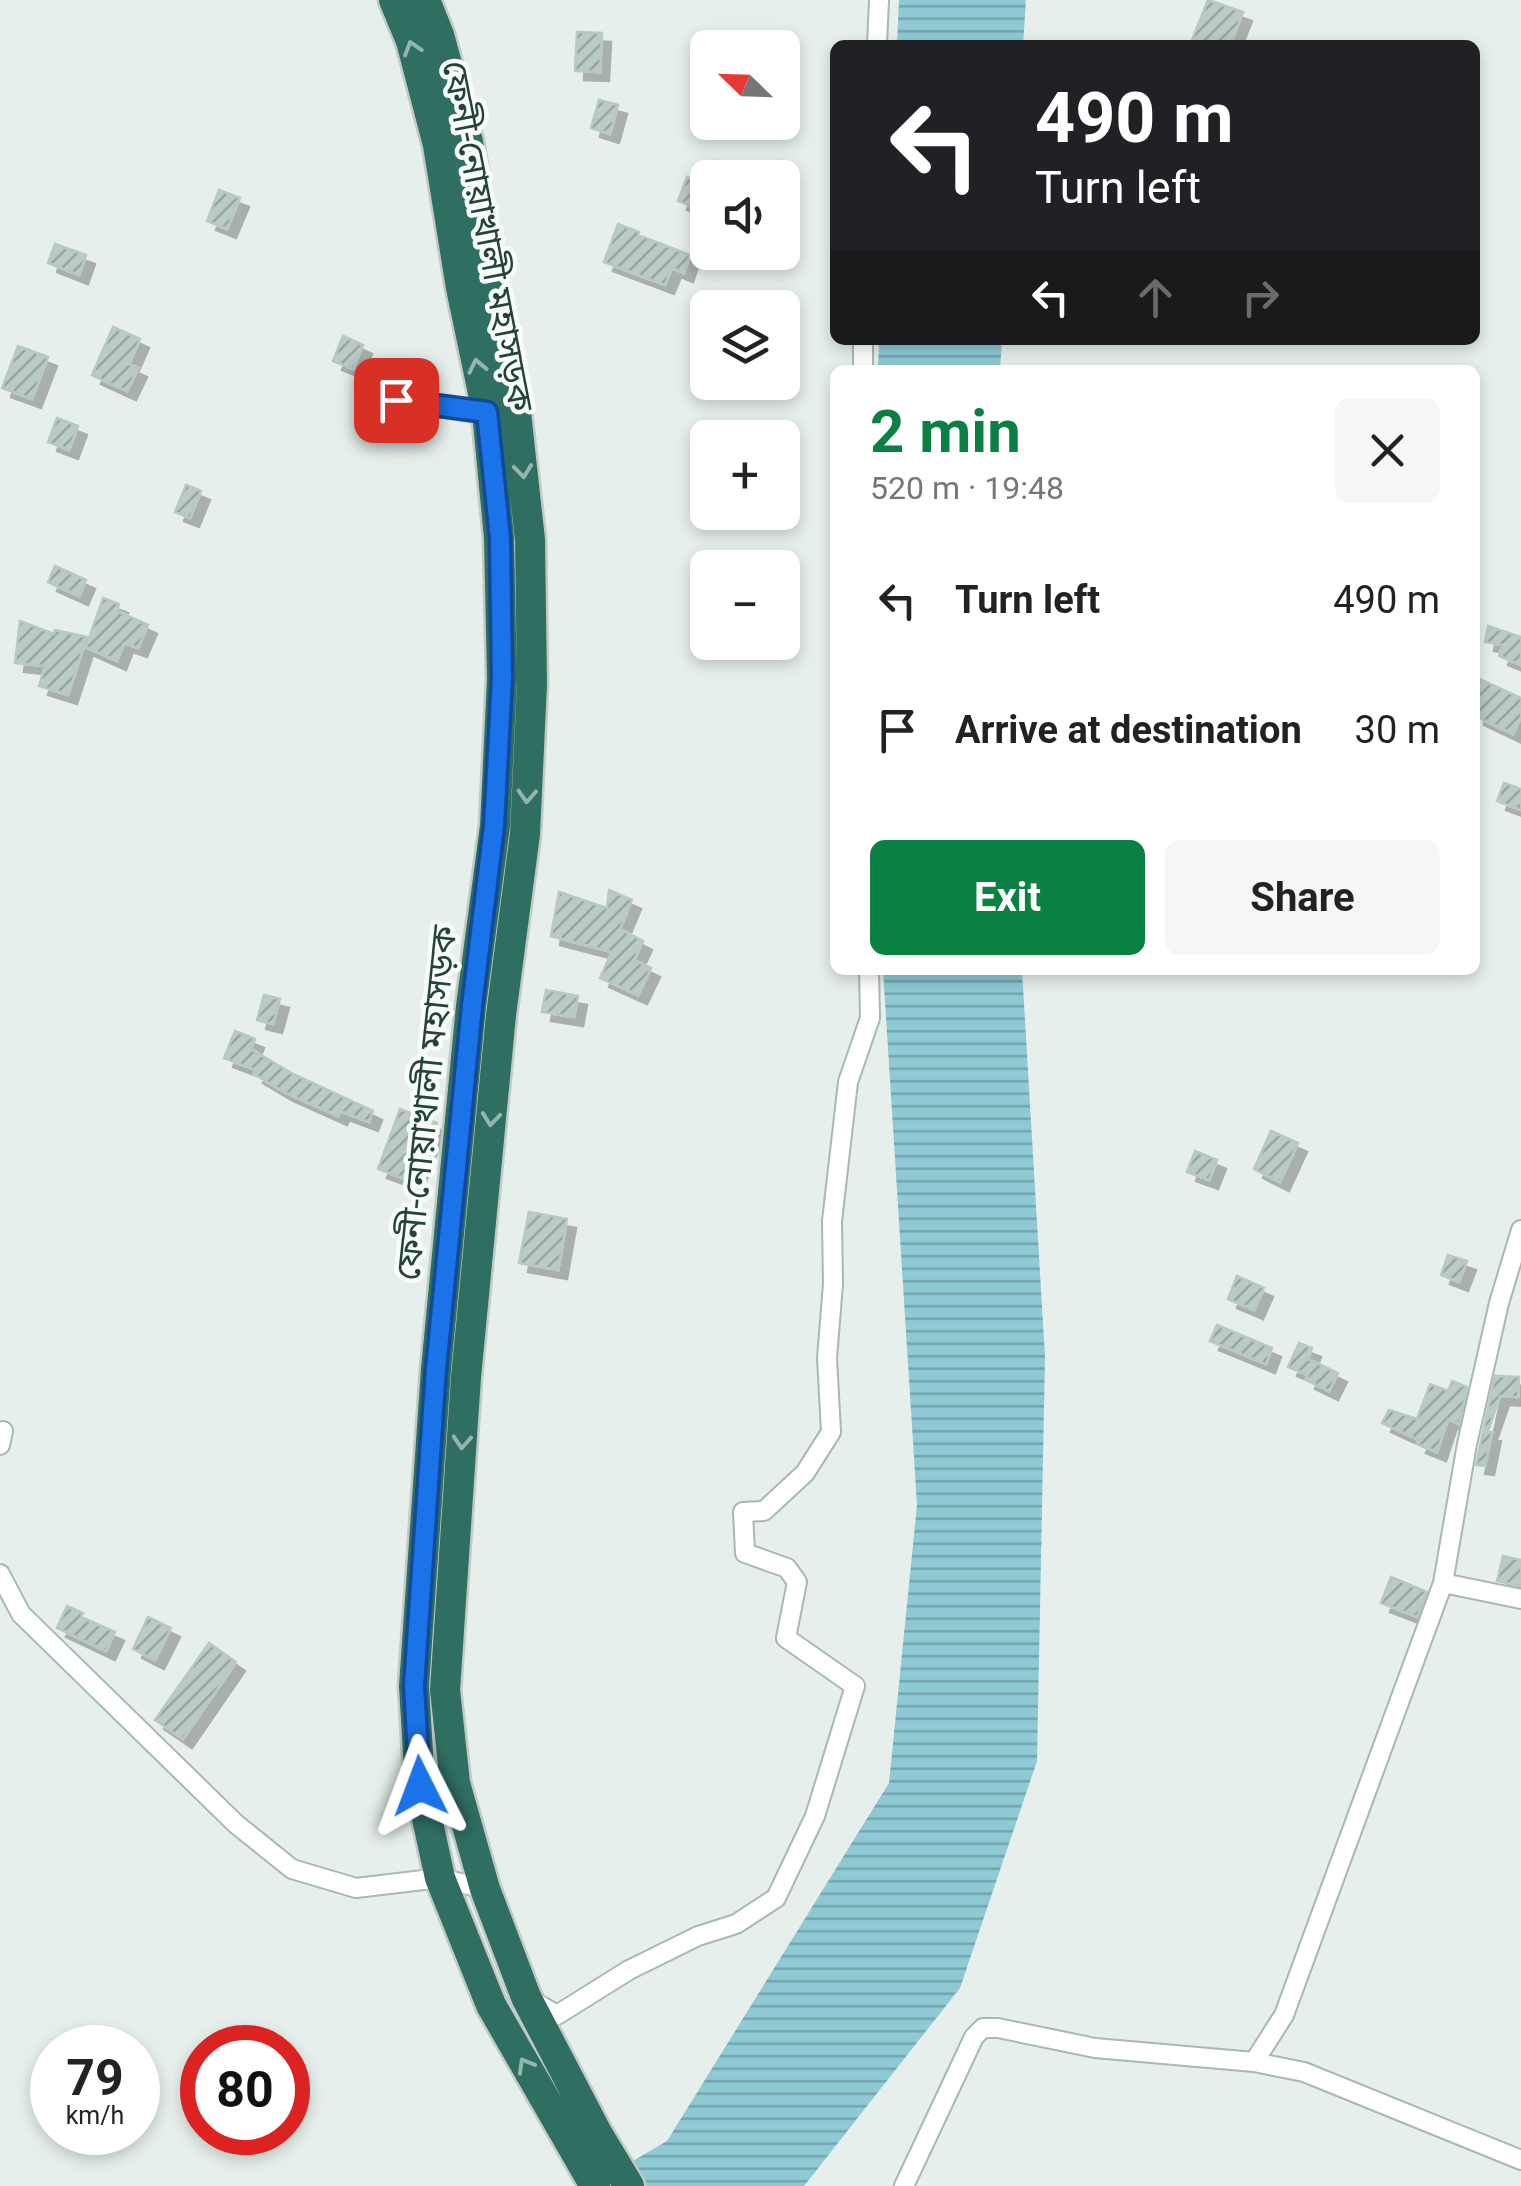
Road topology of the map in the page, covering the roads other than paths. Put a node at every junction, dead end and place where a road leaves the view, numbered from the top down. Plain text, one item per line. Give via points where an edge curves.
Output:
1 (394, 0) edge
2 (425, 0) edge
3 (879, 0) edge
4 (877, 40) edge
5 (366, 395) dead end
6 (487, 412) junction
7 (518, 430) junction
8 (869, 975) edge
9 (1521, 1230) edge
10 (0, 1574) edge
11 (1444, 1584) junction
12 (6, 1599) edge
13 (1521, 1600) edge
14 (440, 1878) junction
15 (485, 1889) junction
16 (526, 1997) junction
17 (1254, 2062) junction
18 (585, 2141) junction
19 (1521, 2160) edge
20 (595, 2186) edge
21 (630, 2186) edge
22 (904, 2186) edge

6 -> 1 highway, ফেনী-নোয়াখালী মহাসড়ক via 438,145
2 - 7 highway, ফেনী-নোয়াখালী মহাসড়ক via 468,142
3 - 4 street
5 - 6 street
6 - 7 street
6 - 14 highway, ফেনী-নোয়াখালী মহাসড়ক via 500,538 494,826 436,1369 414,1686 420,1786
7 -> 15 highway, ফেনী-নোয়াখালী মহাসড়ক via 531,594 524,834 468,1358 445,1690 456,1783
8 - 16 street via 870,1018 848,1082 832,1221 831,1432 805,1473 764,1511 743,1512 745,1553 787,1568 797,1582 786,1638 855,1686 815,1816 776,1898 736,1924 630,1970 557,2015
9 - 11 street via 1467,1444
10 - 12 street
11 - 13 street
11 - 17 street via 1284,2015
12 - 14 street via 236,1824 292,1869 356,1888
14 - 15 street
18 -> 14 highway, ফেনী-নোয়াখালী মহাসড়ক via 491,2005
15 - 16 highway, ফেনী-নোয়াখালী মহাসড়ক
16 - 18 highway, ফেনী-নোয়াখালী মহাসড়ক
17 - 19 street via 1304,2072
17 - 22 street via 1094,2048 982,2028
18 - 20 highway, ফেনী-নোয়াখালী মহাসড়ক
18 - 21 highway, ফেনী-নোয়াখালী মহাসড়ক

